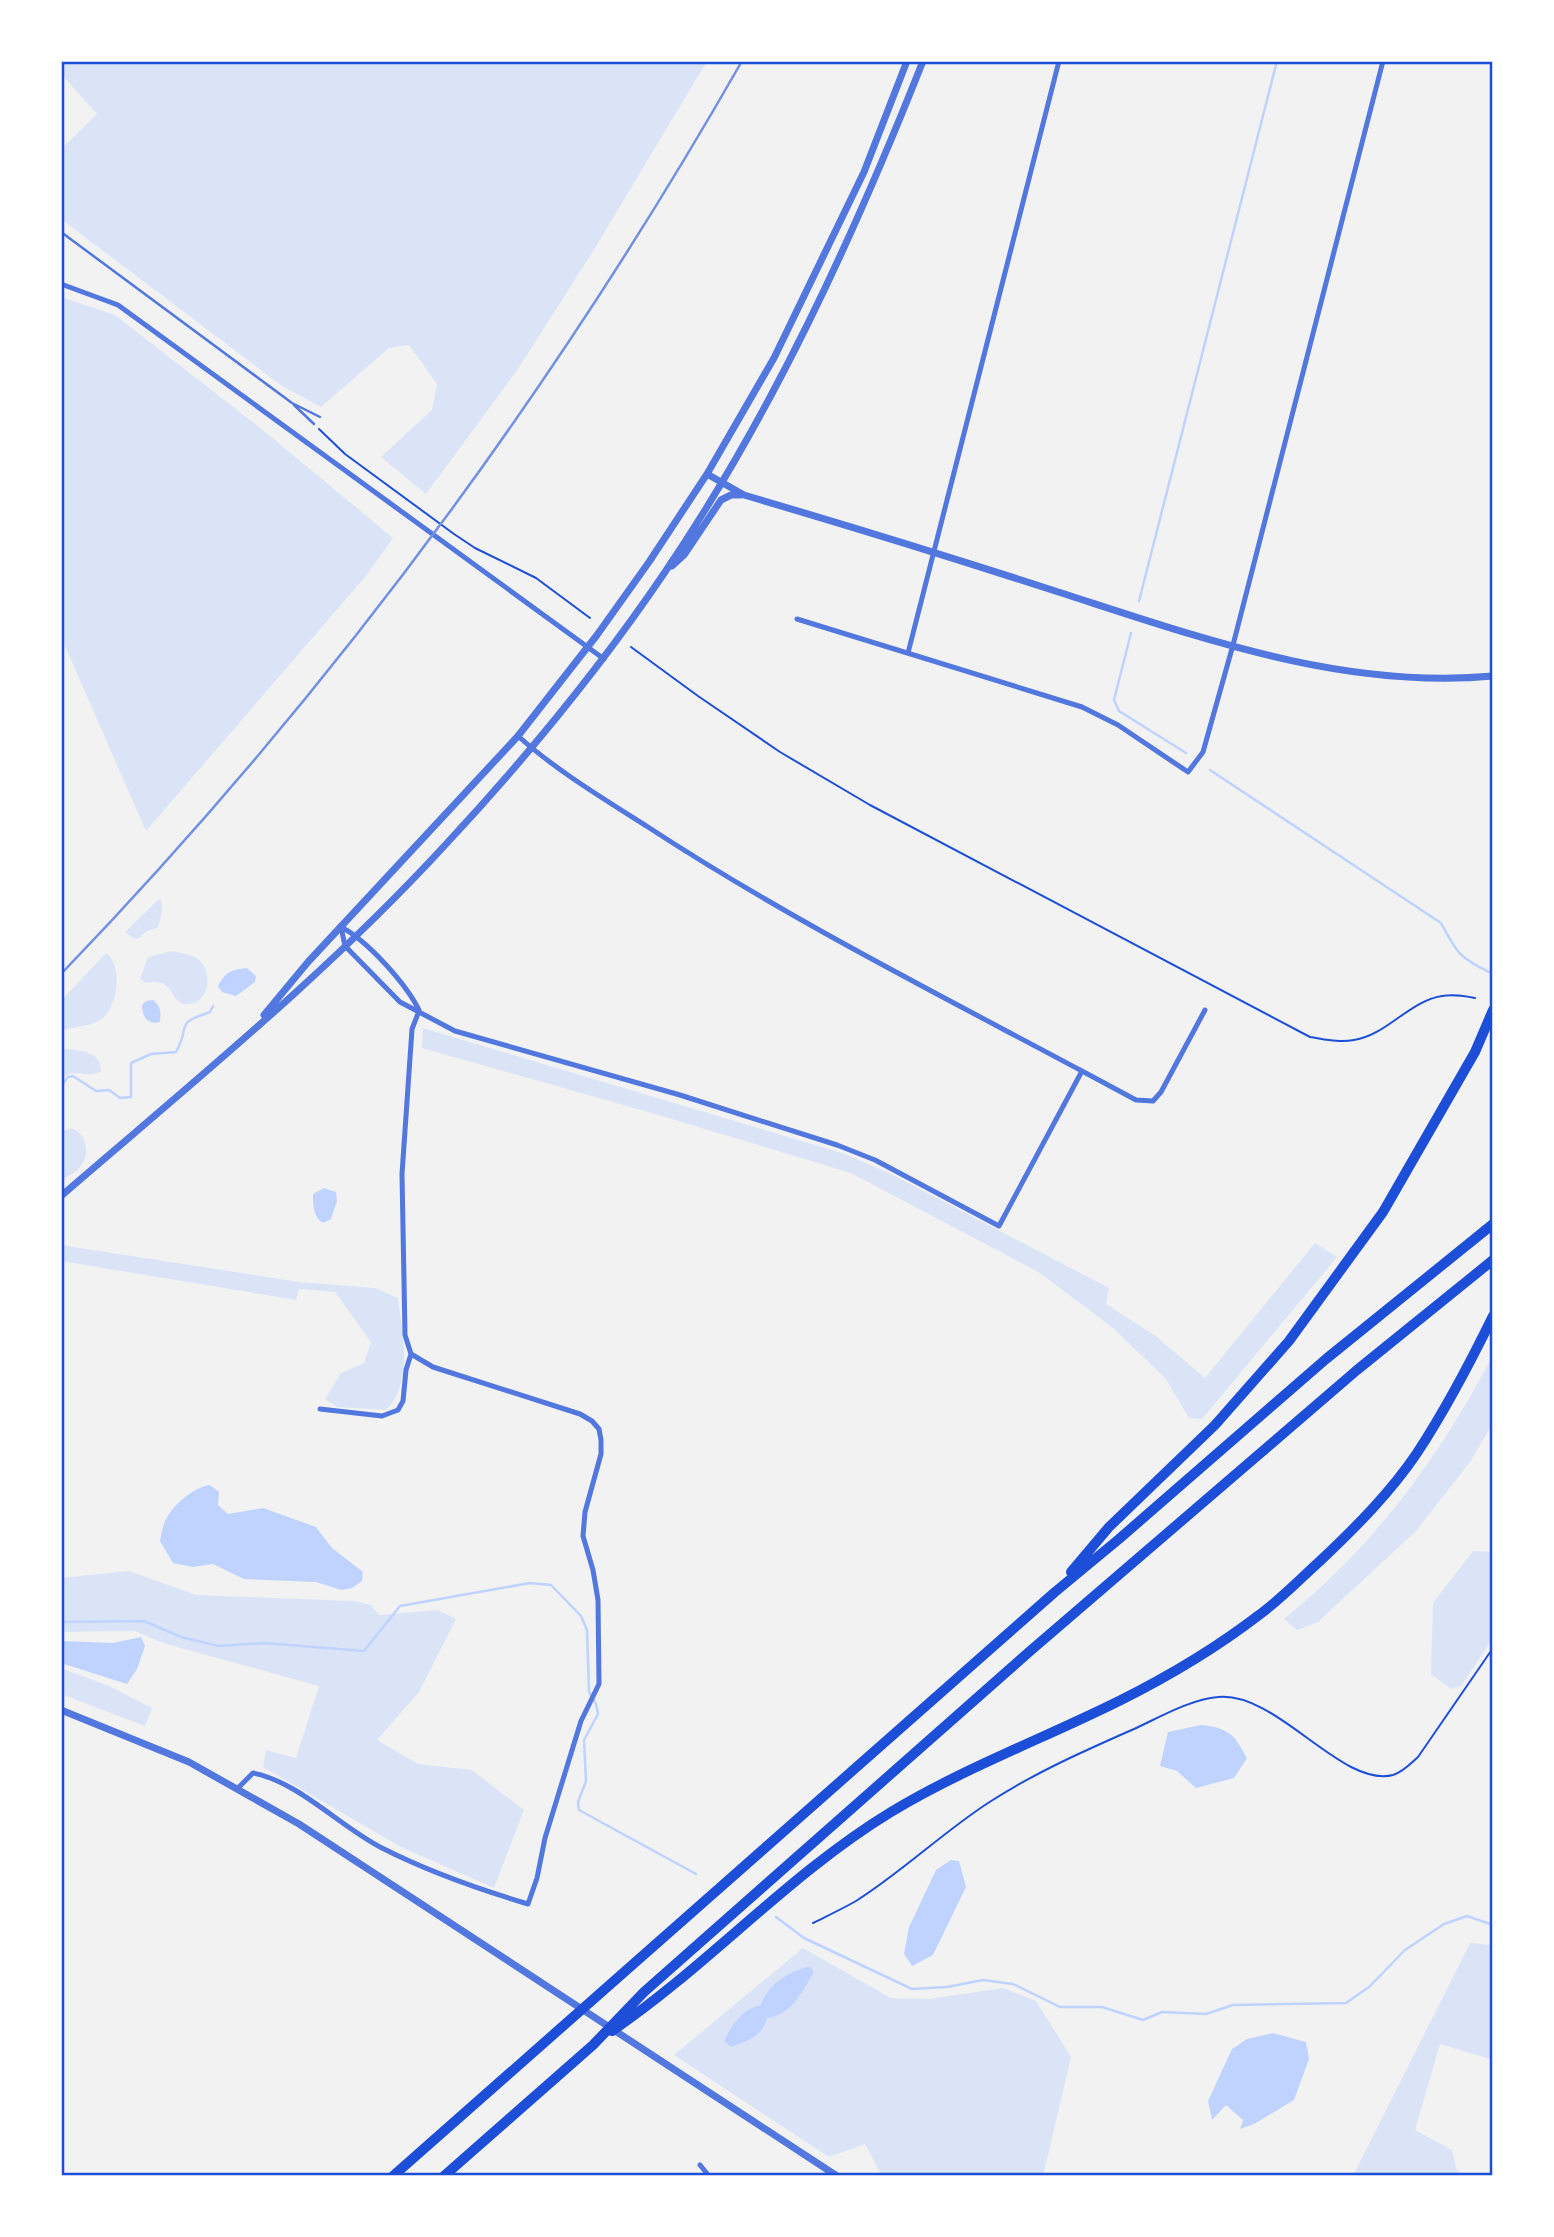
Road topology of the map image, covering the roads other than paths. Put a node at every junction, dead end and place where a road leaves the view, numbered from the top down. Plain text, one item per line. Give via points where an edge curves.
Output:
1 (906, 61) edge
2 (923, 61) edge
3 (1059, 61) edge
4 (1383, 61) edge
5 (61, 232) edge
6 (61, 284) edge
7 (292, 402) junction
8 (320, 417) dead end
9 (314, 424) road end
10 (707, 474) junction
11 (722, 483) junction
12 (744, 495) junction
13 (932, 551) junction
14 (666, 571) junction
15 (797, 619) dead end
16 (1233, 645) junction
17 (587, 648) junction
18 (908, 653) junction
19 (604, 659) junction
20 (1493, 676) edge
21 (517, 737) junction
22 (531, 749) junction
23 (341, 927) junction
24 (356, 935) junction
25 (345, 946) junction
26 (1205, 1010) dead end
27 (1493, 1010) edge
28 (419, 1011) junction
29 (251, 1032) junction
30 (1082, 1071) junction
31 (61, 1196) edge
32 (1493, 1224) edge
33 (1493, 1260) edge
34 (1493, 1316) edge
35 (411, 1354) junction
36 (320, 1409) dead end
37 (1055, 1592) junction
38 (61, 1710) edge
39 (238, 1788) junction
40 (593, 2045) junction
41 (700, 2165) dead end
42 (393, 2176) edge
43 (444, 2176) edge
44 (709, 2176) edge
45 (837, 2176) edge

1 - 10 street via 864,172 821,263 774,358
2 - 11 street via 877,178 834,270
3 - 13 street
4 - 16 street
5 - 7 lane
6 - 17 street via 118,305
7 - 8 lane
7 - 9 lane
10 - 11 street
10 - 17 street
11 - 12 street
11 - 14 street
12 - 13 street
12 - 14 street via 721,500 684,555
13 - 16 street
13 - 18 street
14 - 19 street
15 - 18 street
16 - 18 street via 1203,752 1188,772 1118,725 1082,708
16 - 20 street via 1363,675
17 - 19 street
17 - 21 street
19 - 22 street
21 - 22 street
21 - 23 street
22 - 24 street via 445,846
22 - 30 street via 692,856 813,927
23 - 24 street
23 - 25 street
23 - 29 street
24 - 25 street
24 - 28 street via 411,992
25 - 28 street via 400,1002
25 - 29 street
26 - 30 street via 1153,1101 1136,1100
27 - 37 highway via 1475,1052 1383,1212 1289,1341 1215,1425 1109,1527
28 - 30 street via 455,1031 837,1144 999,1226
28 - 35 street via 412,1029 402,1174 405,1335
29 - 31 street
32 - 37 highway via 1326,1359
33 - 40 highway via 1357,1370 1029,1652 644,1992
34 - 40 highway via 1464,1376 1416,1455 1360,1524 1262,1614 1160,1680 936,1787 851,1838 653,2003
35 - 36 street via 398,1410 382,1416
35 - 39 street via 433,1367 580,1414 599,1429 601,1454 583,1536 598,1600 599,1684 587,1707 528,1904 464,1884 382,1848 272,1777 253,1773
37 - 42 highway
38 - 39 street via 189,1762
39 - 45 street
40 - 43 highway
41 - 44 street

